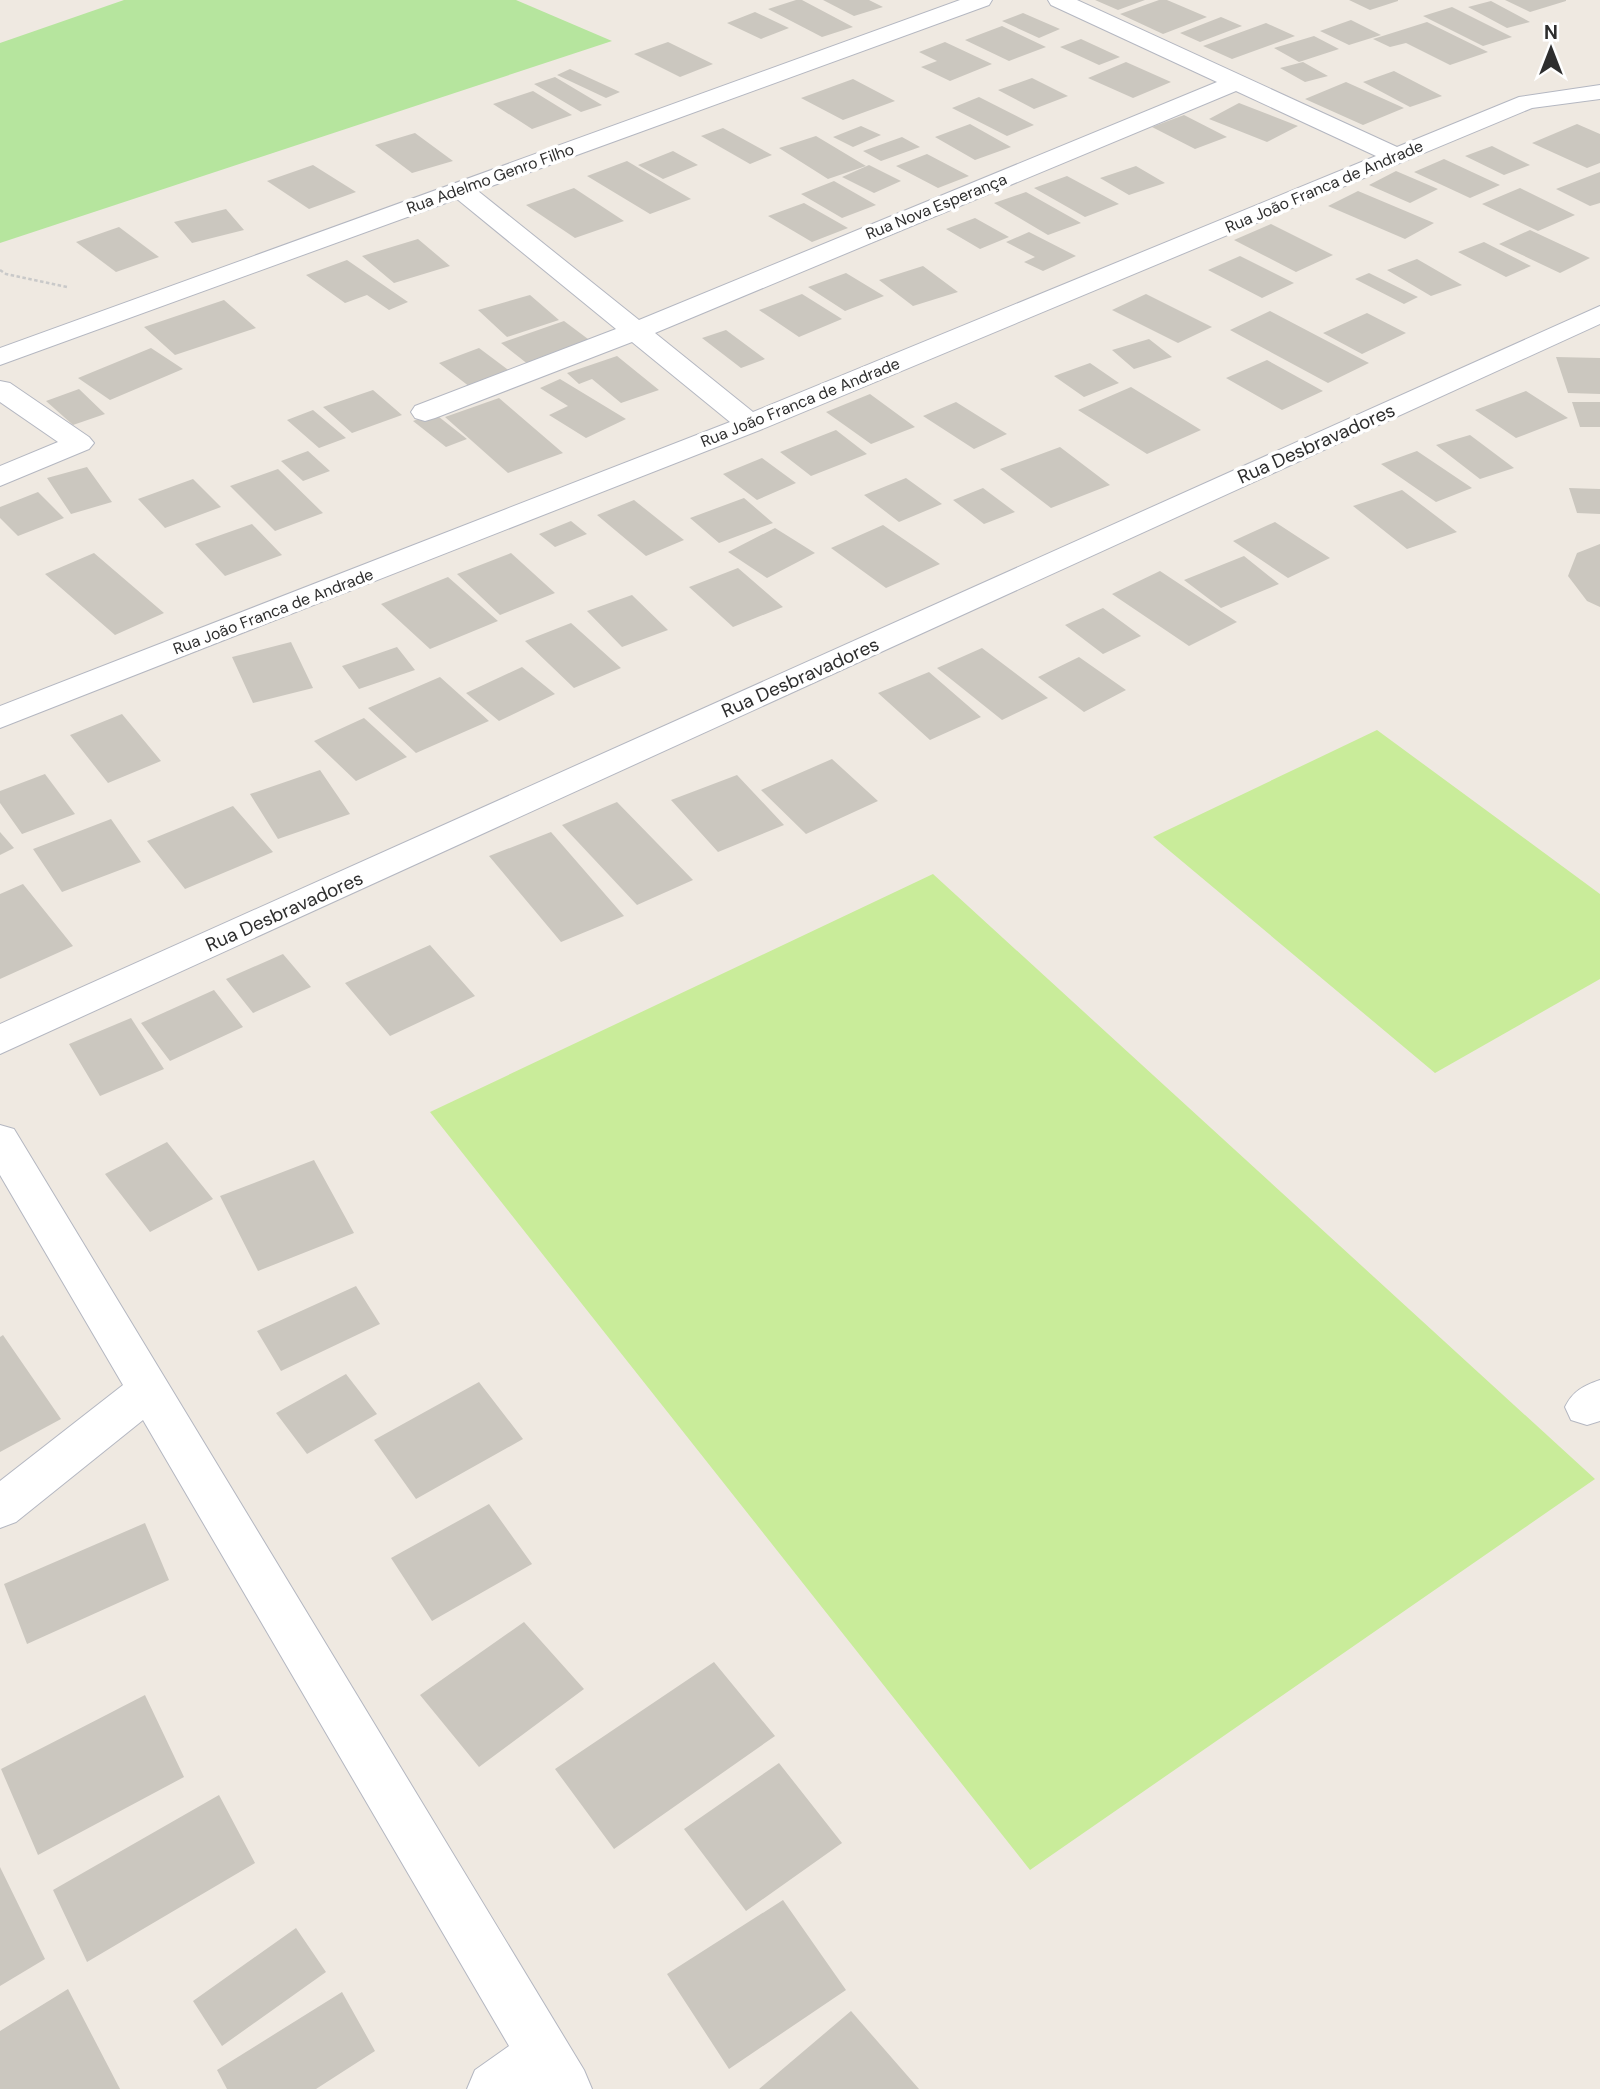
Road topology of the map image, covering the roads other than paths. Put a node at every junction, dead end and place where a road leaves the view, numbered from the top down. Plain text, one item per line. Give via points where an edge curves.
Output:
1 (981, 0) edge
2 (1059, 0) edge
3 (1237, 82) junction
4 (1600, 92) edge
5 (1396, 156) junction
6 (460, 189) junction
7 (1600, 314) edge
8 (636, 331) junction
9 (0, 357) edge
10 (0, 389) edge
11 (425, 412) dead end
12 (750, 424) junction
13 (0, 477) edge
14 (0, 718) edge
15 (0, 1040) edge
16 (0, 1140) edge
17 (149, 1390) junction
18 (0, 1508) edge
19 (555, 2071) edge
20 (494, 2089) edge

1 - 6 street, Rua Adelmo Genro Filho
2 - 3 street
3 - 5 street
3 - 8 street, Rua Nova Esperança
4 - 5 street, Rua João Franca de Andrade via 1527,102
5 - 12 street, Rua João Franca de Andrade
6 - 8 street
6 - 9 street, Rua Adelmo Genro Filho
7 - 15 street, Rua Desbravadores
8 - 11 street, Rua Nova Esperança
8 - 12 street
10 - 13 street via 79,443
12 - 14 street, Rua João Franca de Andrade
16 - 17 street
17 - 18 street
17 - 19 street
19 - 20 street

